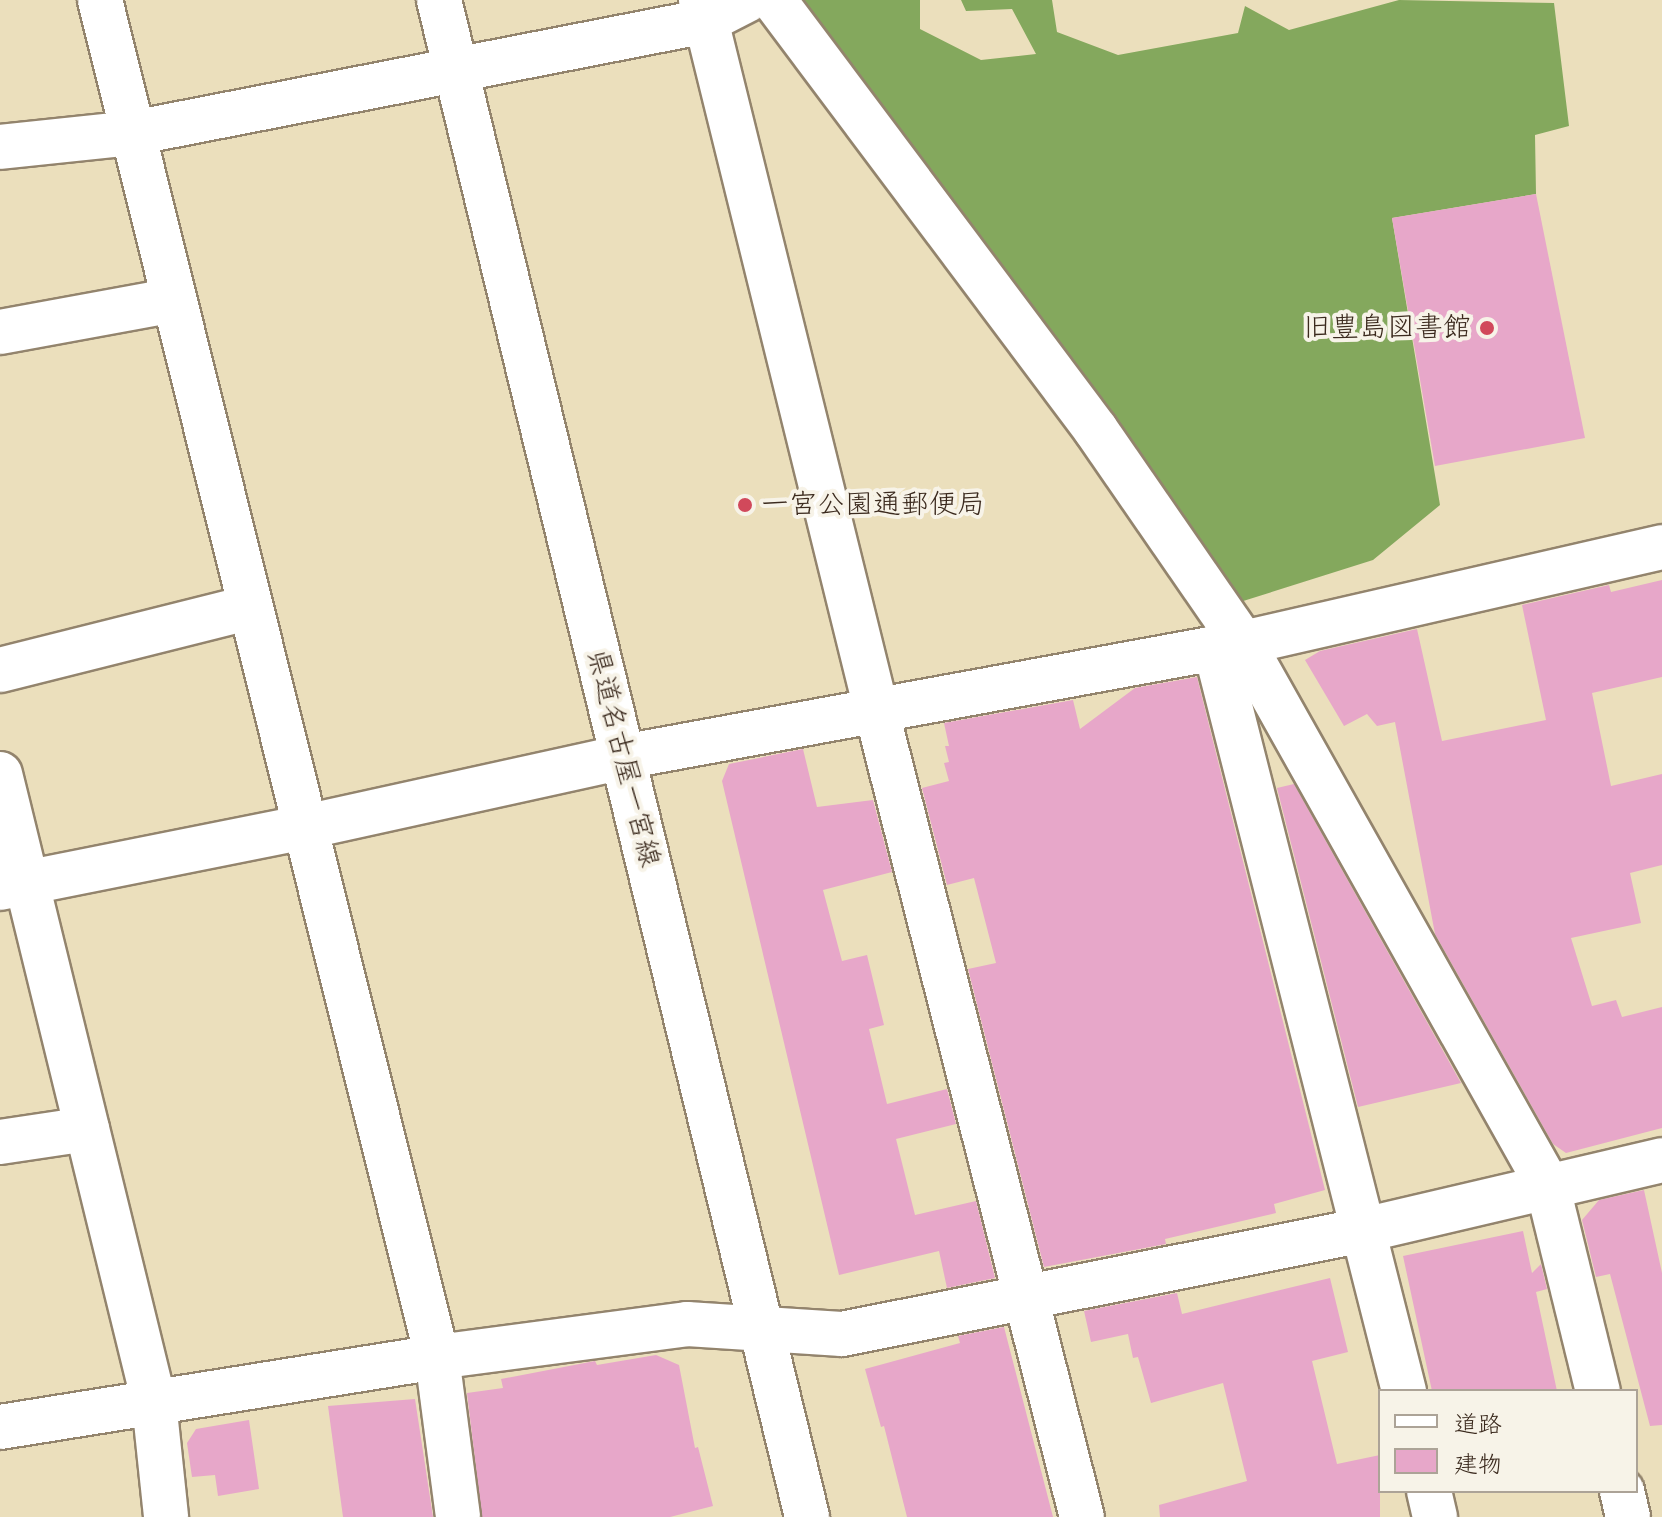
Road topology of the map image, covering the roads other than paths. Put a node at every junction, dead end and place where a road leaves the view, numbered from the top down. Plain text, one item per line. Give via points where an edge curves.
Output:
1 (100, 0) edge
2 (439, 0) edge
3 (747, 0) edge
4 (774, 0) edge
5 (704, 10) edge
6 (455, 68) junction
7 (133, 133) junction
8 (0, 147) edge
9 (174, 300) junction
10 (0, 332) edge
11 (1662, 547) edge
12 (250, 607) junction
13 (1229, 645) junction
14 (0, 670) edge
15 (877, 713) junction
16 (623, 757) junction
17 (0, 774) edge
18 (305, 827) junction
19 (13, 885) edge
20 (87, 1129) junction
21 (0, 1142) edge
22 (1662, 1160) edge
23 (1547, 1184) junction
24 (1364, 1230) junction
25 (1025, 1297) junction
26 (758, 1328) junction
27 (437, 1357) junction
28 (1404, 1389) edge
29 (1598, 1389) edge
30 (154, 1402) junction
31 (0, 1427) edge
32 (1429, 1493) edge
33 (1622, 1493) edge
34 (166, 1517) edge
35 (458, 1517) edge
36 (807, 1517) edge
37 (1082, 1517) edge
38 (1435, 1517) edge
39 (1628, 1517) edge

1 - 7 street
2 - 6 street, 県道名古屋一宮線
3 - 5 street
4 - 13 street via 1096,430
5 - 6 street
5 - 15 street
6 - 7 street
6 - 16 street, 県道名古屋一宮線
7 - 8 street
7 - 9 street
9 - 10 street
9 - 12 street
11 - 13 street
12 - 14 street
12 - 18 street
13 - 15 street
13 - 23 street
13 - 24 street
15 - 16 street
15 - 25 street
16 - 18 street
16 - 26 street, 県道名古屋一宮線
17 - 19 street
18 - 19 street
18 - 27 street
19 - 20 street
20 - 21 street
20 - 30 street
22 - 23 street
23 - 24 street
23 - 29 street
24 - 25 street
24 - 28 street
25 - 26 street via 842,1334
25 - 37 street
26 - 27 street via 687,1324
26 - 36 street, 県道名古屋一宮線
27 - 30 street
27 - 35 street
30 - 31 street
30 - 34 street
32 - 38 street
33 - 39 street

